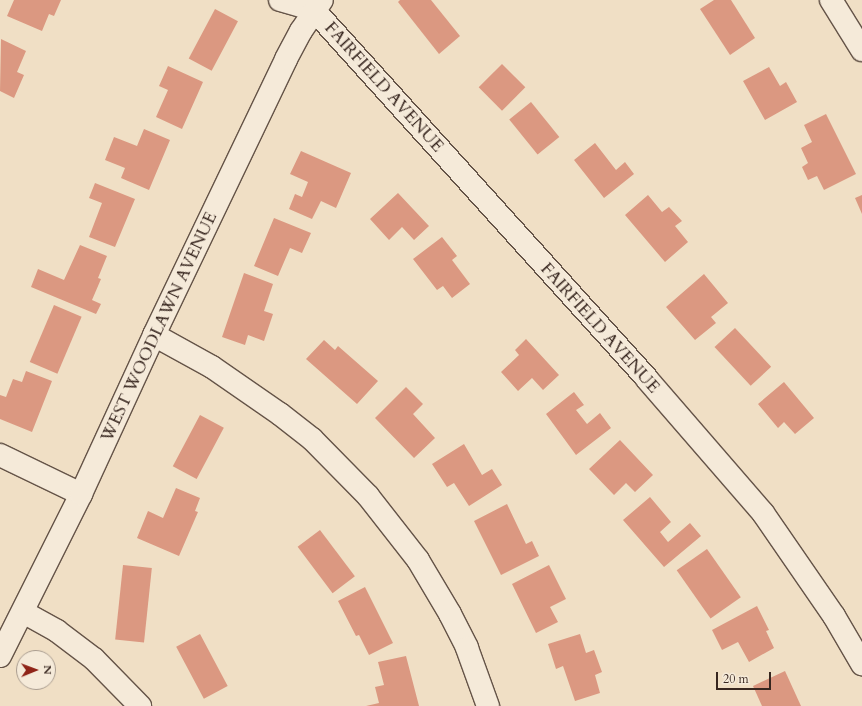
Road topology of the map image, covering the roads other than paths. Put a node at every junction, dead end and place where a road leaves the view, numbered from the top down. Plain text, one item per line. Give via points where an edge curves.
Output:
1 (280, 0) edge
2 (831, 0) edge
3 (318, 5) edge
4 (862, 50) edge
5 (154, 335) junction
6 (0, 455) edge
7 (81, 494) junction
8 (23, 612) junction
9 (0, 656) edge
10 (862, 664) edge
11 (140, 706) edge
12 (488, 706) edge

1 - 3 street
2 - 4 street
3 - 5 street, WEST WOODLAWN AVENUE via 286,59
3 - 10 street, FAIRFIELD AVENUE via 763,513 834,616
5 - 7 street, WEST WOODLAWN AVENUE
5 - 12 street via 212,367 280,414 312,439 368,496 418,560 450,614 467,648
6 - 7 street
7 - 8 street, WEST WOODLAWN AVENUE
8 - 9 street, WEST WOODLAWN AVENUE
8 - 11 street via 57,631 94,659

